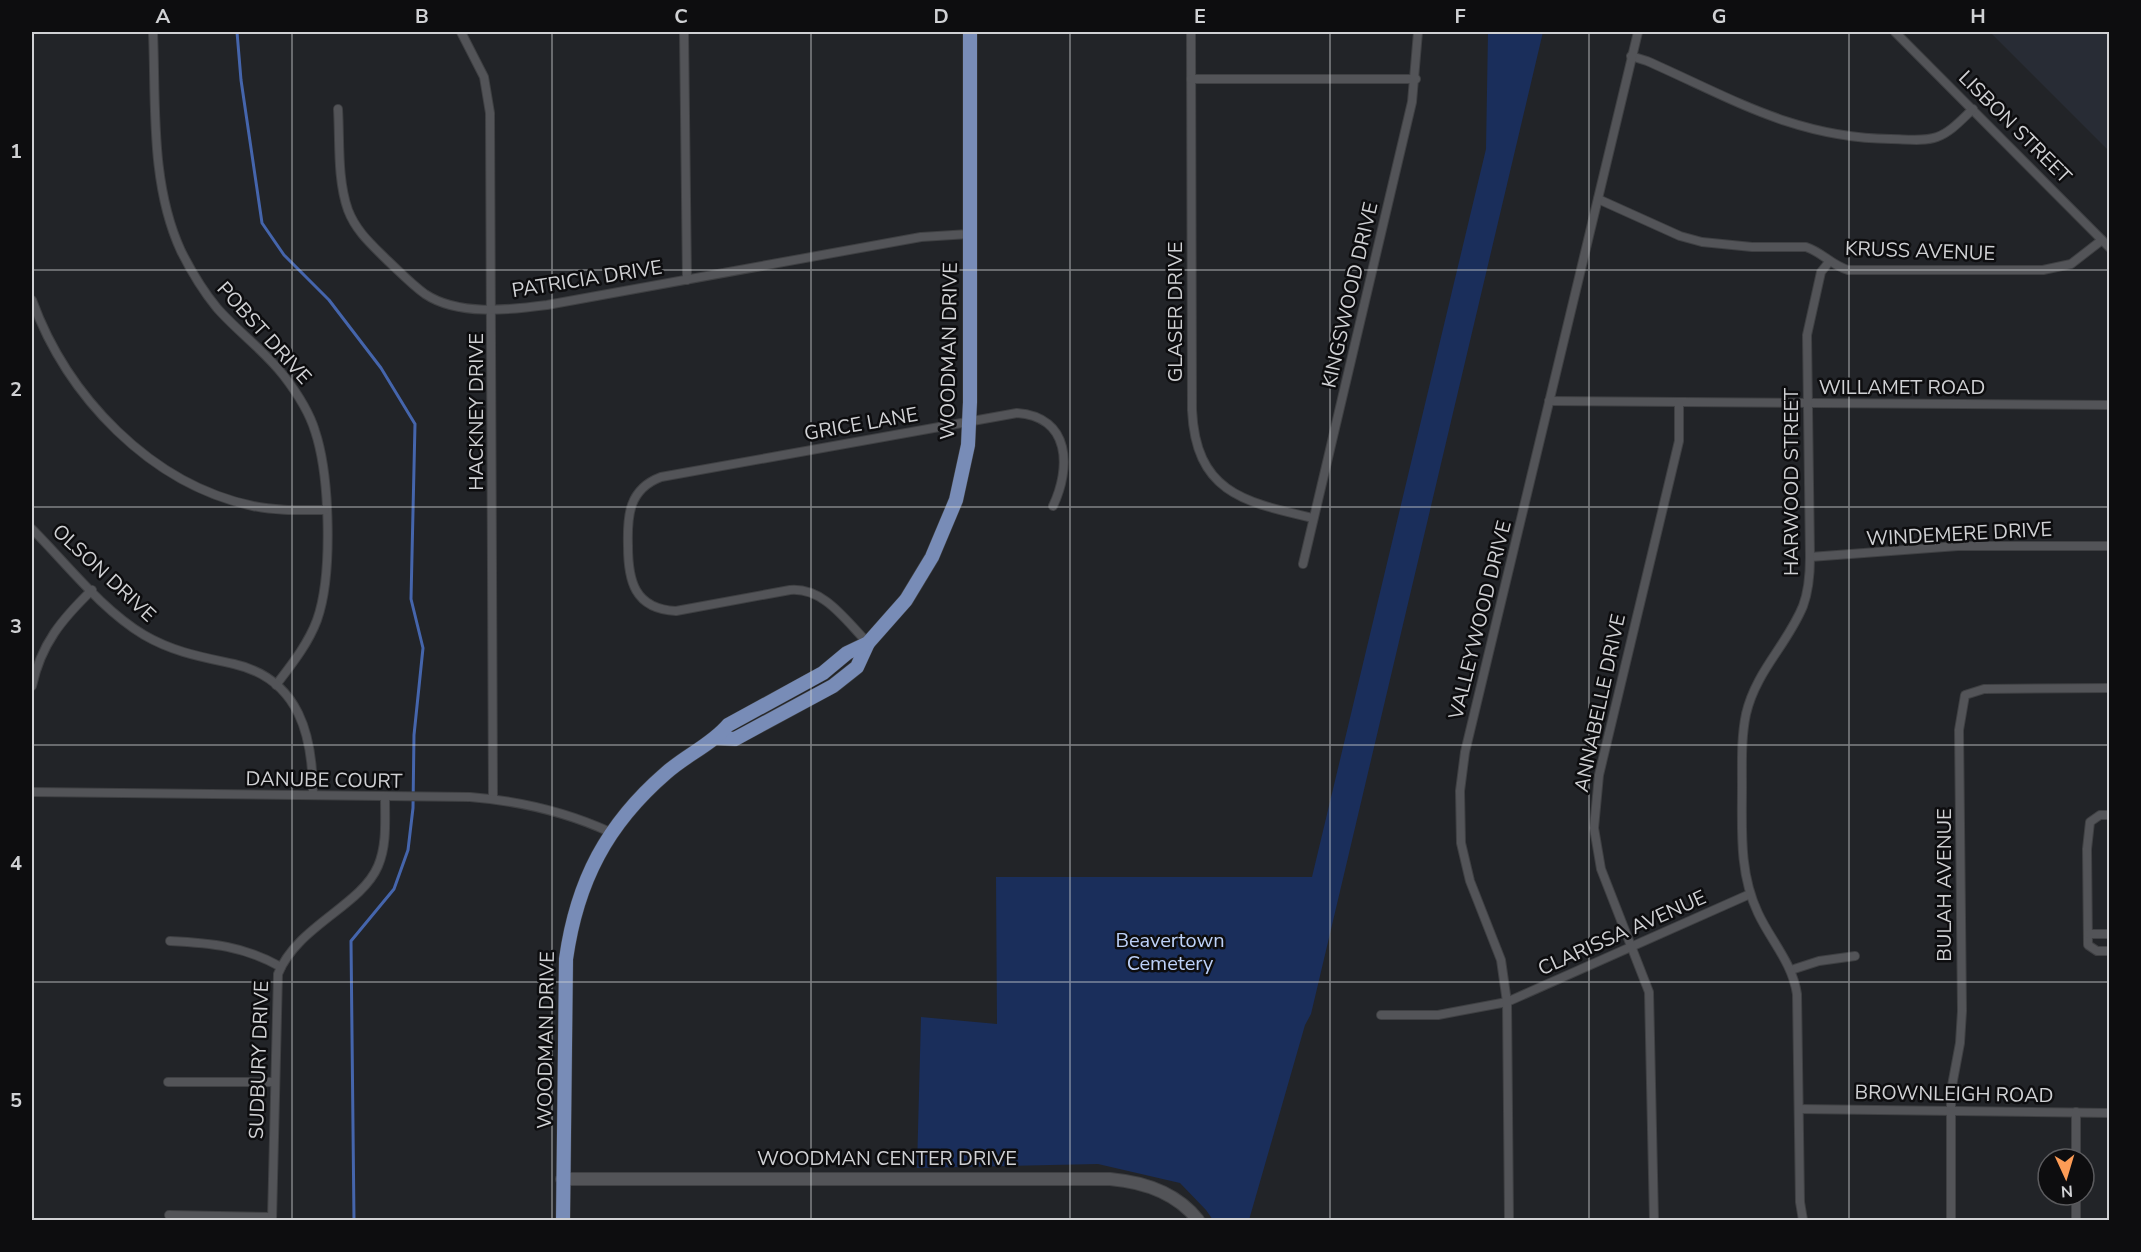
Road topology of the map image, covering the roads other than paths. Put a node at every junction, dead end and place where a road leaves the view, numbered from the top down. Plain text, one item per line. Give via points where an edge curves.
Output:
1 (153, 32) edge
2 (461, 32) edge
3 (684, 32) edge
4 (970, 32) edge
5 (1191, 32) edge
6 (1418, 32) edge
7 (1638, 32) edge
8 (1896, 32) edge
9 (1631, 57) junction
10 (1191, 79) junction
11 (1416, 79) junction
12 (338, 109) dead end
13 (1972, 109) junction
14 (1598, 199) junction
15 (969, 234) junction
16 (2102, 240) junction
17 (2109, 248) edge
18 (1829, 262) junction
19 (687, 280) junction
20 (32, 300) edge
21 (492, 308) junction
22 (1550, 401) junction
23 (1679, 404) junction
24 (1808, 404) junction
25 (2109, 405) edge
26 (970, 420) junction
27 (1053, 506) dead end
28 (326, 510) junction
29 (1313, 518) junction
30 (32, 529) edge
31 (2109, 546) edge
32 (1810, 556) junction
33 (1302, 564) dead end
34 (92, 590) junction
35 (868, 643) junction
36 (276, 685) junction
37 (32, 686) edge
38 (2109, 688) edge
39 (32, 792) edge
40 (313, 795) junction
41 (385, 798) junction
42 (493, 799) junction
43 (2109, 815) edge
44 (610, 832) junction
45 (1750, 894) junction
46 (2088, 934) junction
47 (2109, 934) edge
48 (170, 941) dead end
49 (1631, 946) junction
50 (2109, 951) edge
51 (1856, 956) dead end
52 (280, 967) junction
53 (1791, 970) junction
54 (1508, 1002) junction
55 (1381, 1015) dead end
56 (168, 1082) dead end
57 (273, 1082) junction
58 (1799, 1109) junction
59 (1952, 1109) junction
60 (2076, 1112) junction
61 (2109, 1113) edge
62 (2076, 1147) edge
63 (562, 1179) junction
64 (169, 1215) dead end
65 (272, 1219) edge
66 (563, 1221) edge
67 (1198, 1221) edge
68 (1509, 1221) edge
69 (1654, 1221) edge
70 (1803, 1221) edge
71 (1951, 1221) edge

1 - 28 street, POBST DRIVE via 161,181 171,226 202,288 283,374 304,406 316,432 322,459
2 - 21 street, HACKNEY DRIVE via 477,60 489,105
3 - 19 street
4 - 15 main road, WOODMAN DRIVE
5 - 10 street, GLASER DRIVE
6 - 11 street, KINGSWOOD DRIVE
7 - 9 street, VALLEYWOOD DRIVE
8 - 13 street, LISBON STREET
9 - 13 street via 1767,117 1821,132 1927,140 1946,133
9 - 14 street, VALLEYWOOD DRIVE
10 - 11 street
10 - 29 street, GLASER DRIVE via 1192,410 1199,455 1213,475 1238,496 1260,506
11 - 29 street, KINGSWOOD DRIVE
12 - 21 street, PATRICIA DRIVE via 344,195 365,239 432,298 457,307
13 - 16 street, LISBON STREET
14 - 18 street, KRUSS AVENUE via 1702,242 1806,247
14 - 22 street, VALLEYWOOD DRIVE
15 - 19 street, PATRICIA DRIVE via 921,237
15 - 26 main road, WOODMAN DRIVE
16 - 17 street, LISBON STREET
16 - 18 street, KRUSS AVENUE via 2071,264 2043,270 1848,270
18 - 24 street, HARWOOD STREET via 1821,272 1809,322
19 - 21 street, PATRICIA DRIVE via 547,305
20 - 28 street via 56,349 93,404 129,442 163,469 206,492 254,506
21 - 42 street, HACKNEY DRIVE
22 - 23 street, WILLAMET ROAD
22 - 54 street, VALLEYWOOD DRIVE via 1465,752 1460,791 1464,861 1501,960
23 - 24 street, WILLAMET ROAD
23 - 49 street, ANNABELLE DRIVE via 1679,441 1601,764 1594,810 1601,869
24 - 25 street, WILLAMET ROAD
24 - 32 street, HARWOOD STREET
26 - 27 street, GRICE LANE via 1026,414 1051,427 1061,442 1064,468
26 - 35 main road, WOODMAN DRIVE via 962,478 932,557 906,600
26 - 35 street, GRICE LANE via 661,477 638,492 627,518 629,576 647,602 675,611 808,591 824,599
28 - 36 street, POBST DRIVE via 322,603 303,649
29 - 33 street, KINGSWOOD DRIVE
30 - 34 street, OLSON DRIVE
31 - 32 street, WINDEMERE DRIVE via 1958,546
32 - 45 street, HARWOOD STREET via 1803,605 1759,677 1745,720 1742,855
34 - 36 street, OLSON DRIVE via 121,618 157,643 190,656 247,668
34 - 37 street via 47,640
35 - 44 main road, WOODMAN DRIVE via 857,667 833,686 735,739 716,738 666,774
36 - 40 street, OLSON DRIVE via 295,707 309,739
38 - 59 street, BULAH AVENUE via 1998,688 1965,695 1959,730 1962,1011
39 - 40 street, DANUBE COURT
40 - 41 street, DANUBE COURT
41 - 42 street, DANUBE COURT
41 - 52 street, SUDBURY DRIVE via 385,832 377,868 360,890 297,944
42 - 44 street, DANUBE COURT via 554,809
43 - 46 street via 2094,817 2088,828
44 - 63 main road, WOODMAN DRIVE via 583,891 569,936
45 - 49 street, CLARISSA AVENUE
45 - 53 street, HARWOOD STREET
46 - 47 street
46 - 50 street via 2091,949
48 - 52 street via 230,945
49 - 54 street, CLARISSA AVENUE
49 - 69 street, ANNABELLE DRIVE via 1649,992 1651,1010
51 - 53 street
52 - 57 street, SUDBURY DRIVE
53 - 58 street, HARWOOD STREET via 1797,994
54 - 55 street, CLARISSA AVENUE via 1438,1015
54 - 68 street, VALLEYWOOD DRIVE
56 - 57 street
57 - 65 street, SUDBURY DRIVE
58 - 59 street, BROWNLEIGH ROAD
58 - 70 street, HARWOOD STREET
59 - 60 street, BROWNLEIGH ROAD
59 - 71 street, BULAH AVENUE
60 - 61 street, BROWNLEIGH ROAD
60 - 62 street
63 - 66 main road, WOODMAN DRIVE
63 - 67 street, WOODMAN CENTER DRIVE via 1110,1179 1136,1181 1162,1191
64 - 65 street

